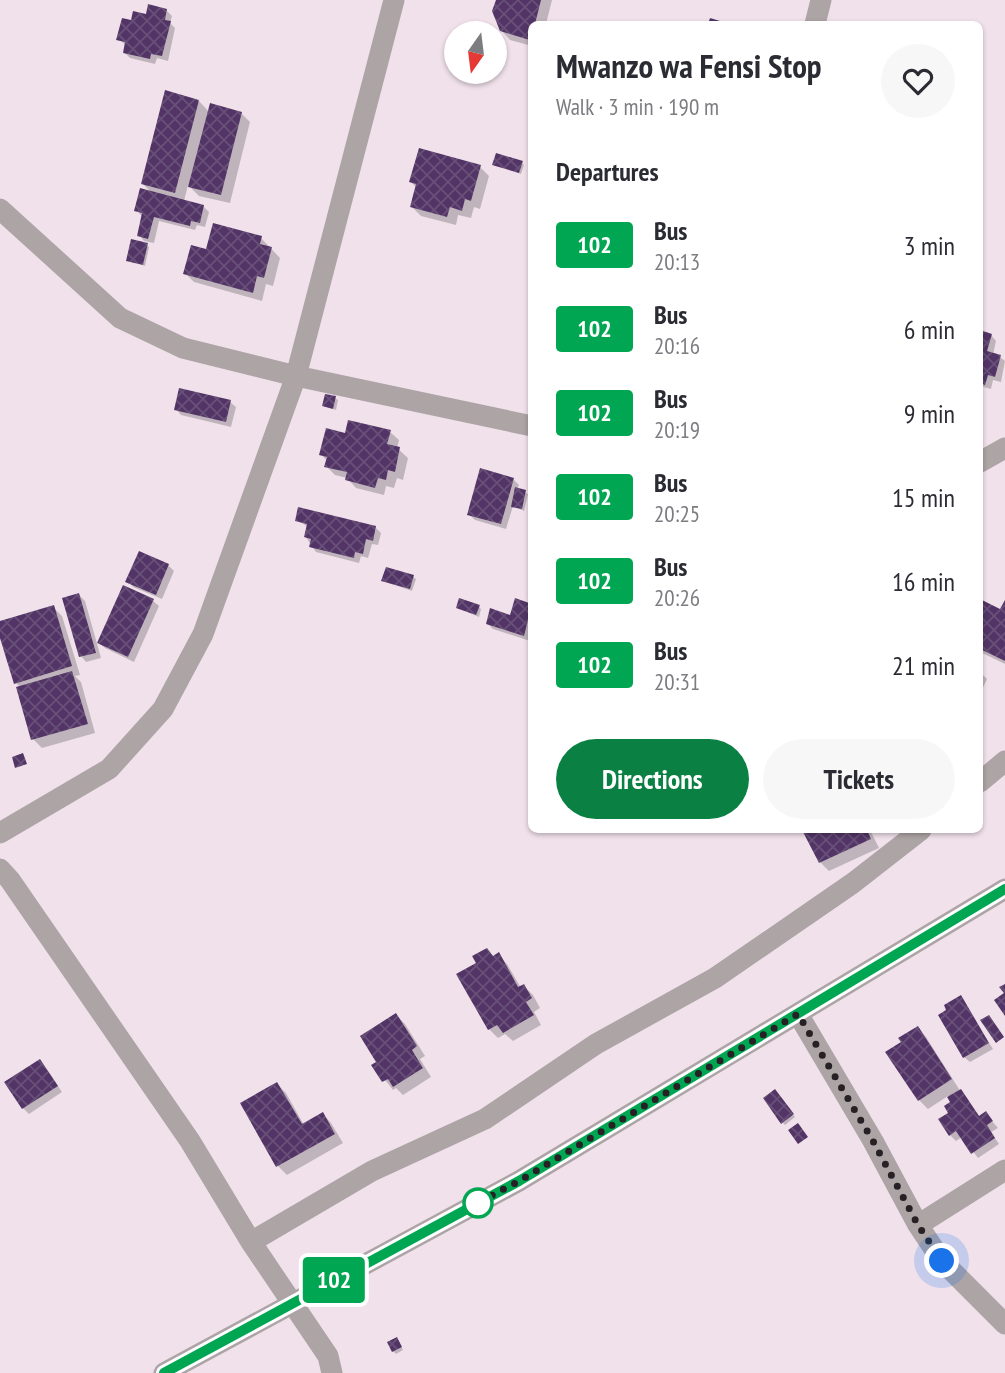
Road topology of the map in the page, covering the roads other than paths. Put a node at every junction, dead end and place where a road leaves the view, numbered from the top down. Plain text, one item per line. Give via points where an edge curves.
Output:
1 (394, 0) edge
2 (821, 0) edge
3 (816, 21) edge
4 (0, 209) edge
5 (296, 376) junction
6 (528, 425) edge
7 (1005, 448) edge
8 (983, 460) edge
9 (1005, 761) edge
10 (983, 779) edge
11 (0, 833) edge
12 (917, 833) edge
13 (0, 869) edge
14 (1005, 889) edge
15 (798, 1014) junction
16 (1005, 1170) edge
17 (918, 1225) junction
18 (251, 1242) junction
19 (293, 1302) junction
20 (1005, 1324) edge
21 (164, 1373) edge
22 (332, 1373) edge

1 - 5 street
2 - 3 street
4 - 5 street via 120,318 183,348
5 - 6 street
5 - 11 street via 203,634 163,709 109,769
7 - 8 street
9 - 10 street
12 - 18 street via 715,978 596,1044 485,1119 372,1171
13 - 18 street via 183,1130
14 - 15 street
15 - 17 street
15 - 19 street via 519,1181
16 - 17 street
17 - 20 street via 942,1261
18 - 19 street
19 - 21 street
19 - 22 street via 328,1356

